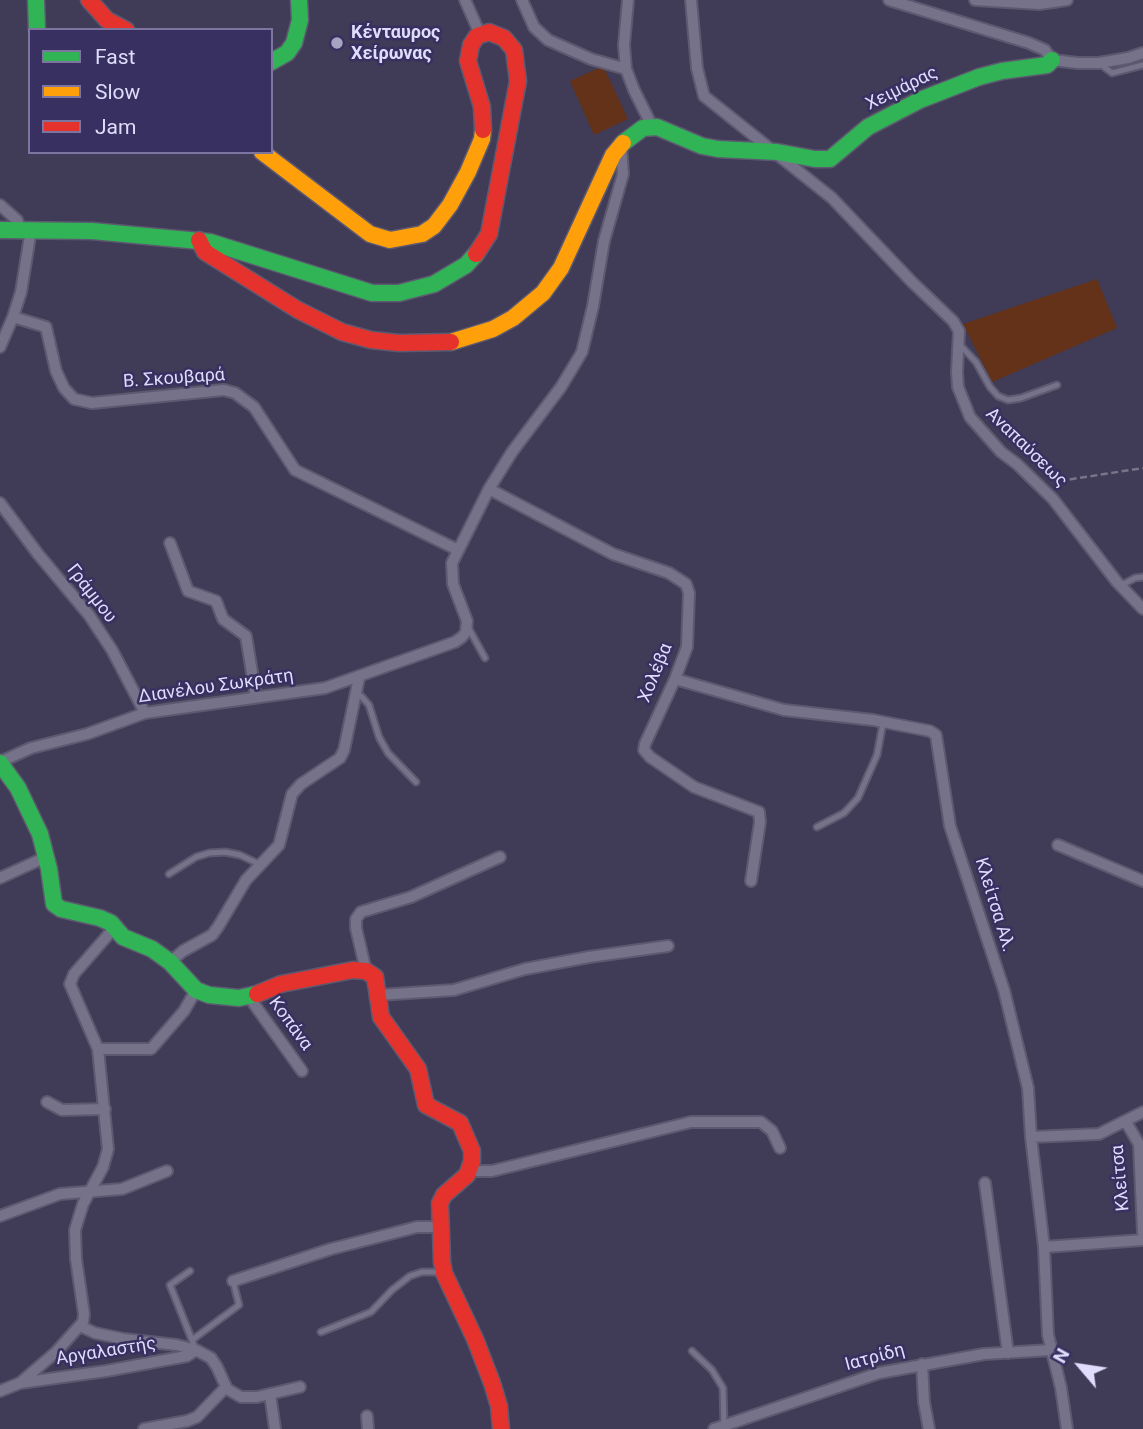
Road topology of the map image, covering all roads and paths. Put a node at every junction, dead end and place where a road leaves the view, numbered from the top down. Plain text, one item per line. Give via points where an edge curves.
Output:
1 (36, 0) edge
2 (89, 0) edge
3 (299, 0) edge
4 (465, 0) edge
5 (522, 0) edge
6 (628, 0) edge
7 (691, 0) edge
8 (889, 0) edge
9 (975, 0) edge
10 (1067, 0) edge
11 (37, 28) edge
12 (122, 28) edge
13 (480, 34) junction
14 (1143, 53) edge
15 (1052, 60) junction
16 (273, 61) edge
17 (1099, 63) junction
18 (1143, 65) edge
19 (626, 69) junction
20 (652, 126) junction
21 (621, 145) junction
22 (777, 152) junction
23 (265, 154) edge
24 (0, 205) edge
25 (0, 230) edge
26 (26, 230) junction
27 (199, 240) junction
28 (13, 317) junction
29 (958, 343) junction
30 (0, 347) edge
31 (1057, 385) dead end
32 (1143, 468) edge
33 (1040, 474) dead end
34 (489, 489) junction
35 (0, 503) edge
36 (170, 543) dead end
37 (458, 550) junction
38 (1143, 577) edge
39 (1120, 586) junction
40 (1143, 609) edge
41 (467, 626) junction
42 (485, 658) dead end
43 (359, 677) junction
44 (675, 679) junction
45 (356, 694) junction
46 (256, 697) junction
47 (145, 713) junction
48 (883, 723) junction
49 (0, 763) edge
50 (416, 782) dead end
51 (817, 828) dead end
52 (1058, 845) dead end
53 (46, 857) junction
54 (500, 857) dead end
55 (262, 865) junction
56 (169, 874) dead end
57 (0, 878) edge
58 (751, 881) dead end
59 (1143, 881) edge
60 (115, 927) junction
61 (668, 946) dead end
62 (170, 962) junction
63 (366, 971) junction
64 (196, 990) junction
65 (379, 995) junction
66 (249, 997) junction
67 (98, 1049) junction
68 (302, 1071) dead end
69 (47, 1102) dead end
70 (105, 1109) junction
71 (1143, 1112) edge
72 (1126, 1122) junction
73 (1031, 1137) junction
74 (1141, 1144) edge
75 (780, 1148) dead end
76 (167, 1171) dead end
77 (469, 1171) junction
78 (985, 1183) dead end
79 (92, 1190) junction
80 (0, 1216) edge
81 (439, 1227) junction
82 (1143, 1233) edge
83 (1143, 1240) edge
84 (1044, 1247) junction
85 (190, 1271) dead end
86 (444, 1273) junction
87 (233, 1281) joint
88 (80, 1326) junction
89 (321, 1332) dead end
90 (194, 1345) junction
91 (1051, 1350) junction
92 (692, 1351) dead end
93 (1008, 1353) junction
94 (922, 1364) junction
95 (20, 1383) junction
96 (226, 1387) junction
97 (300, 1387) dead end
98 (0, 1391) edge
99 (270, 1394) junction
100 (367, 1416) dead end
101 (719, 1427) edge
102 (144, 1429) edge
103 (275, 1429) edge
104 (368, 1429) edge
105 (501, 1429) edge
106 (929, 1429) edge
107 (1067, 1429) edge

1 - 11 street
2 - 12 street via 107,20
3 - 16 street via 294,43
4 - 13 street
5 - 19 street via 534,27 548,40
6 - 19 street
7 - 22 street, Αναπαύσεως via 704,96
8 - 15 street via 1029,43 1045,50
9 - 10 street via 1039,4
13 - 23 street via 471,45 468,61 482,107 482,139 450,205 422,234 390,240 370,233
13 - 27 street via 494,33 510,44 518,81 489,234 459,271 411,291 372,293
14 - 17 street
15 - 17 street
15 - 22 street, Χειμάρας via 1047,65 979,77 920,100 868,127 830,159
17 - 18 lane via 1112,73
19 - 20 street
20 - 21 street
20 - 22 street, Χειμάρας via 707,147
21 - 27 street via 573,246 543,293 493,329 453,342 399,343 342,332 205,252
21 - 34 street via 623,174 604,240 582,352
22 - 29 street, Αναπαύσεως via 832,198 953,321 959,331
24 - 26 street
25 - 26 street
26 - 27 street
26 - 28 street via 23,282
28 - 30 street
28 - 37 street, Β. Σκουβαρά via 46,327 56,371 74,399 92,403 224,390 235,393 254,407 295,470
29 - 31 lane via 998,396 1021,398
29 - 39 street, Αναπαύσεως via 958,387 970,417 1054,499
32 - 33 path via 1066,480
34 - 37 street
34 - 44 street, Χολέβα via 613,554 669,573 686,584 690,593 688,640
35 - 47 street, Γράμμου via 89,615
36 - 46 street via 188,591 216,601 223,619 246,636
37 - 41 street via 452,578
38 - 39 lane
39 - 40 street, Αναπαύσεως
41 - 42 lane
41 - 43 street, Διανέλου Σωκράτη via 455,642
43 - 45 street
43 - 46 street, Διανέλου Σωκράτη via 312,691
44 - 48 street, Κλείτσα Αλ. via 784,710
44 - 58 street, Χολέβα via 645,752 694,787 759,813
45 - 50 lane via 369,705 388,753
45 - 55 street via 343,754 292,793 279,845
46 - 47 street, Διανέλου Σωκράτη
47 - 49 street, Διανέλου Σωκράτη via 32,748
48 - 51 lane via 877,755 858,798 844,813
48 - 73 street, Κλείτσα Αλ. via 936,735 950,825 1021,1052
49 - 53 street via 36,824
52 - 59 street
53 - 57 street
53 - 60 street via 54,904
54 - 63 street via 423,892 361,912 356,928
55 - 56 lane via 232,853 209,853
55 - 62 street via 246,880 212,935
60 - 62 street via 123,937
60 - 67 street via 70,984
61 - 65 street via 525,969 454,990
62 - 64 street
63 - 65 street via 375,978
63 - 66 street via 281,984
64 - 66 street
64 - 67 street via 151,1049
65 - 77 street via 384,1023 418,1069 426,1105 460,1123 472,1151
66 - 68 street, Κοπάνα
67 - 70 street
69 - 70 street via 62,1110
70 - 79 street via 108,1149
71 - 72 street
72 - 73 street via 1091,1135
72 - 74 street, Κλείτσα
73 - 84 street, Κλείτσα Αλ.
74 - 82 street, Κλείτσα
75 - 77 street via 772,1131 761,1122 691,1122 508,1168
76 - 79 street via 122,1189
77 - 81 street via 441,1199
78 - 93 street
79 - 80 street via 60,1194
79 - 88 street via 75,1230 84,1314
81 - 86 street
81 - 87 street via 417,1227 331,1249
83 - 84 street
84 - 91 street, Κλείτσα Αλ.
85 - 90 lane via 170,1285
86 - 89 lane via 410,1276 371,1312
86 - 105 street via 492,1383
87 - 90 lane, Αργαλαστής via 239,1305
88 - 90 street via 124,1339
88 - 95 street
90 - 95 street, Αργαλαστής via 187,1356
90 - 96 street via 214,1363
91 - 93 street, Ιατρίδη
91 - 107 street, Κλείτσα Αλ.
92 - 101 lane via 723,1388
93 - 94 street, Ιατρίδη
94 - 101 street, Ιατρίδη via 879,1373
94 - 106 street
95 - 98 street
96 - 99 street via 248,1399
96 - 102 street via 197,1417
97 - 99 street
99 - 103 street
100 - 104 street

